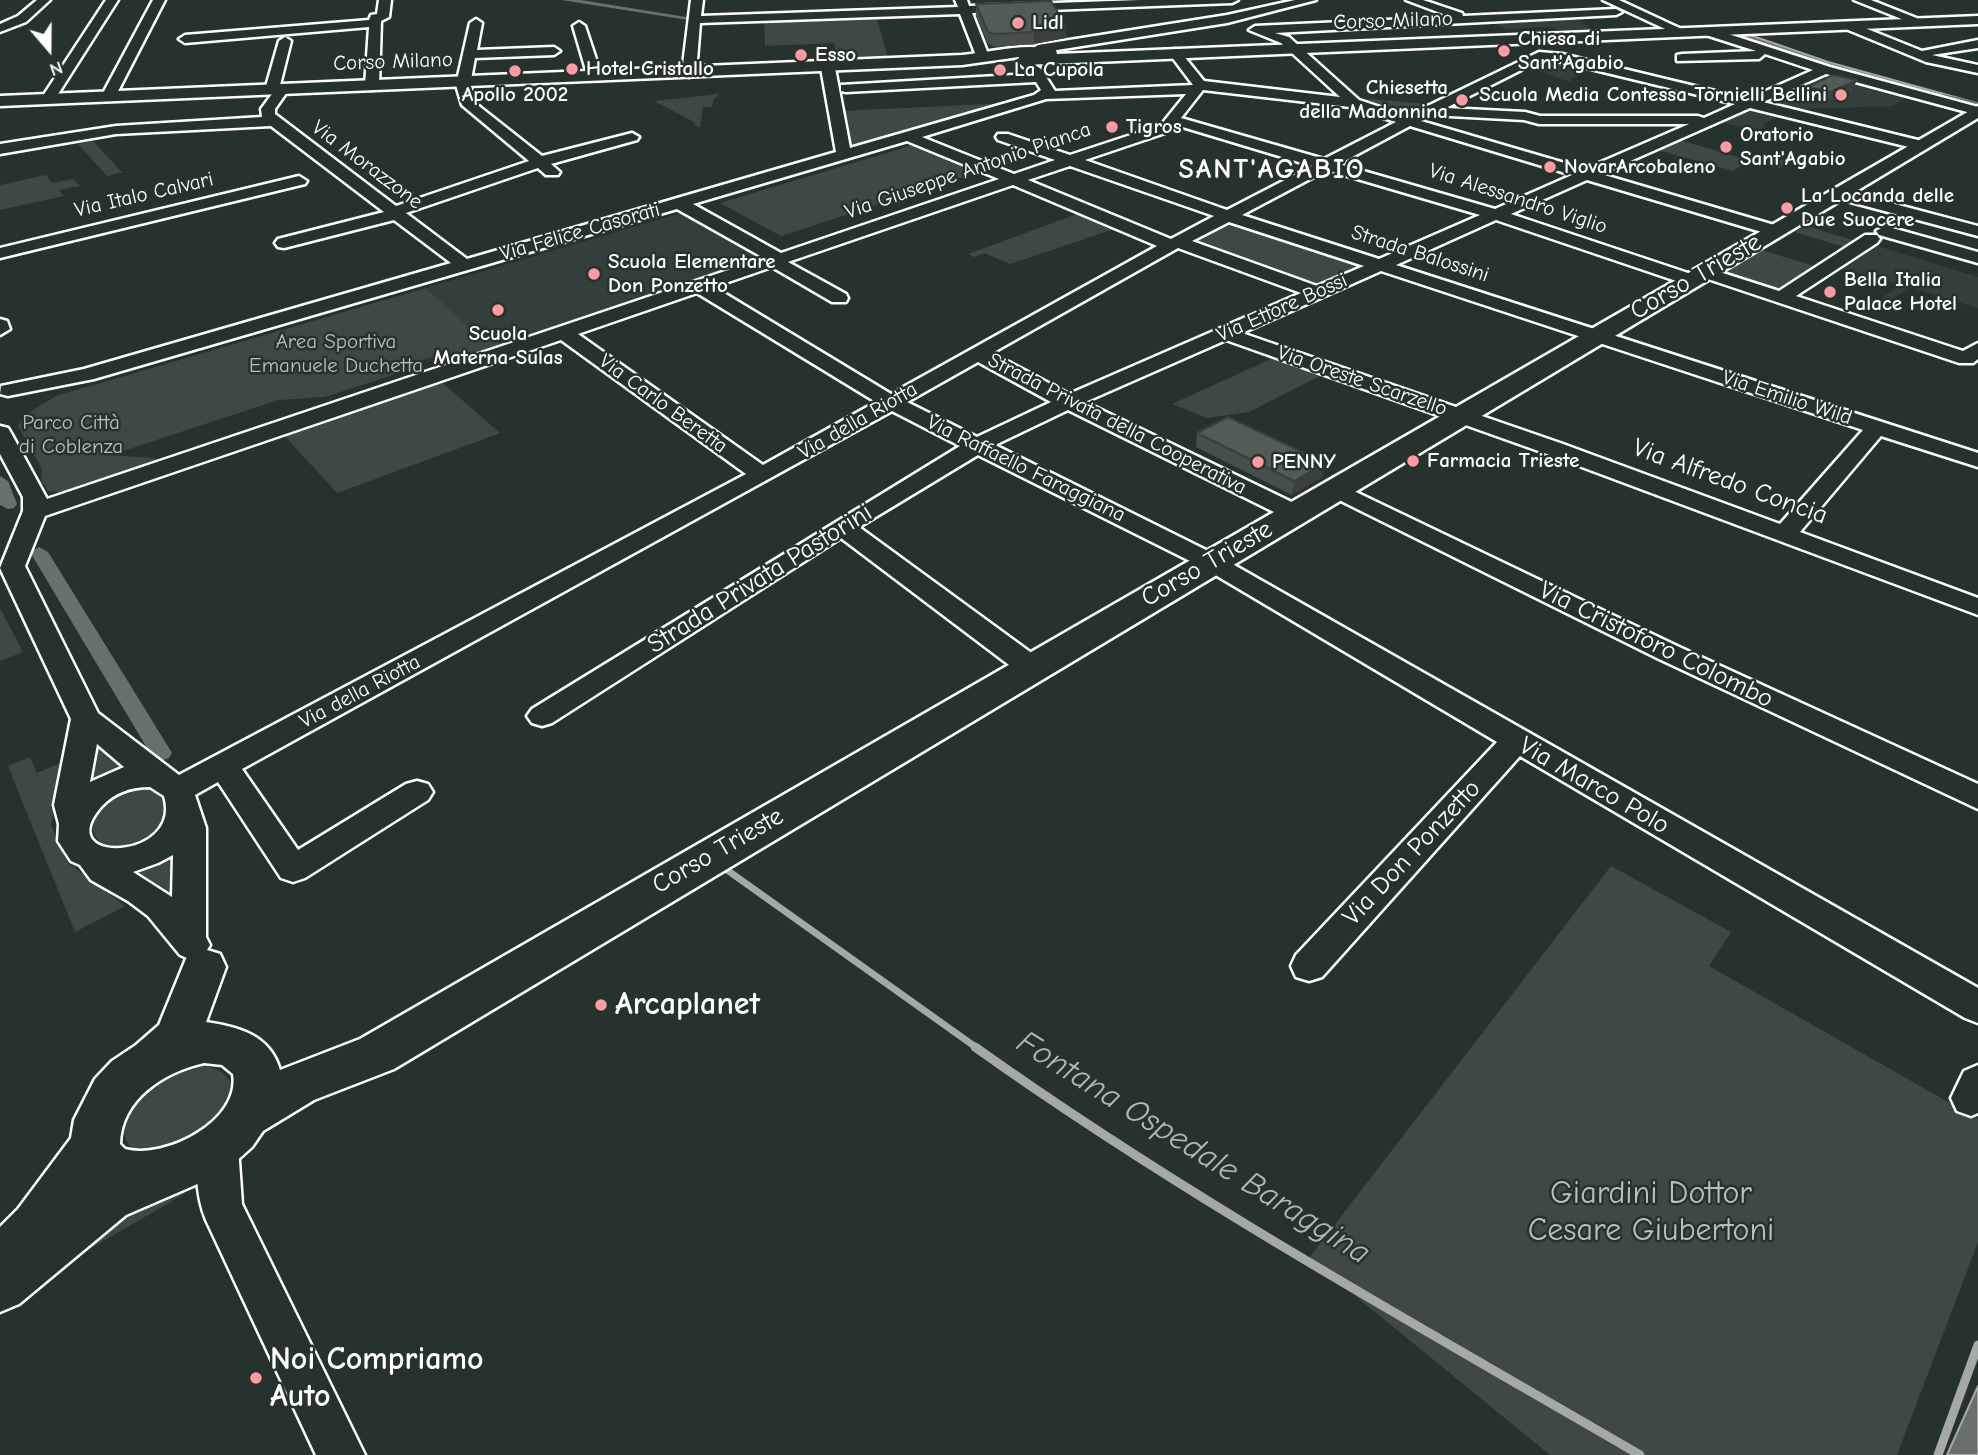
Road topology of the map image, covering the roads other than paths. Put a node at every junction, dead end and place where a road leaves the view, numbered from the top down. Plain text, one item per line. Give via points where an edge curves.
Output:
1 (44, 0) edge
2 (112, 0) edge
3 (159, 0) edge
4 (385, 0) edge
5 (697, 0) edge
6 (826, 0) edge
7 (1232, 0) edge
8 (1412, 0) edge
9 (1544, 0) edge
10 (1609, 0) edge
11 (1861, 0) edge
12 (1868, 0) edge
13 (1188, 1) edge
14 (1458, 2) dead end
15 (1430, 4) junction
16 (963, 5) edge
17 (1313, 5) edge
18 (1394, 6) dead end
19 (31, 11) junction
20 (1277, 12) dead end
21 (1616, 12) dead end
22 (0, 14) edge
23 (1141, 14) junction
24 (830, 15) junction
25 (1576, 15) junction
26 (1227, 19) junction
27 (695, 20) junction
28 (1474, 20) junction
29 (1978, 20) edge
30 (375, 23) junction
31 (476, 23) dead end
32 (1923, 23) junction
33 (579, 26) dead end
34 (1850, 26) junction
35 (1717, 27) junction
36 (0, 28) edge
37 (1255, 30) junction
38 (1158, 31) junction
39 (1684, 33) junction
40 (1611, 36) junction
41 (185, 38) dead end
42 (1524, 39) junction
43 (285, 41) dead end
44 (1978, 44) edge
45 (1294, 48) junction
46 (554, 51) dead end
47 (1175, 53) junction
48 (470, 54) junction
49 (997, 54) junction
50 (1916, 54) junction
51 (1773, 55) junction
52 (1056, 56) junction
53 (828, 68) junction
54 (787, 69) junction
55 (1978, 69) edge
56 (1825, 70) junction
57 (1210, 72) dead end
58 (689, 73) junction
59 (1638, 76) junction
60 (595, 77) junction
61 (464, 82) junction
62 (1197, 83) junction
63 (372, 86) junction
64 (846, 88) dead end
65 (277, 90) junction
66 (1045, 94) junction
67 (108, 97) junction
68 (48, 99) junction
69 (0, 101) edge
70 (1354, 103) junction
71 (1749, 103) junction
72 (1429, 111) junction
73 (1978, 111) edge
74 (1172, 120) junction
75 (274, 121) junction
76 (1409, 121) junction
77 (1709, 121) junction
78 (908, 136) junction
79 (632, 137) dead end
80 (1003, 137) dead end
81 (1922, 145) junction
82 (0, 149) edge
83 (844, 155) junction
84 (1067, 162) junction
85 (1329, 163) junction
86 (548, 167) junction
87 (341, 172) junction
88 (1588, 174) junction
89 (1015, 179) junction
90 (311, 180) junction
91 (1832, 197) junction
92 (679, 203) junction
93 (395, 213) junction
94 (1498, 215) junction
95 (1229, 216) junction
96 (1775, 230) junction
97 (1885, 230) junction
98 (1978, 231) edge
99 (284, 243) dead end
100 (1174, 243) junction
101 (0, 253) edge
102 (1978, 258) edge
103 (777, 260) junction
104 (1381, 264) junction
105 (464, 265) junction
106 (1698, 276) junction
107 (699, 286) junction
108 (1317, 292) junction
109 (839, 298) dead end
110 (1781, 298) junction
111 (563, 332) junction
112 (1224, 333) junction
113 (1596, 336) junction
114 (977, 353) junction
115 (1972, 354) edge
116 (8, 398) edge
117 (890, 402) junction
118 (1068, 402) junction
119 (1460, 415) junction
120 (1877, 427) junction
121 (0, 433) edge
122 (978, 445) junction
123 (1978, 460) edge
124 (762, 475) junction
125 (1335, 489) junction
126 (35, 511) junction
127 (1295, 513) junction
128 (842, 527) junction
129 (1785, 534) junction
130 (1211, 562) junction
131 (1978, 607) edge
132 (1031, 667) junction
133 (542, 716) dead end
134 (86, 719) junction
135 (1516, 741) junction
136 (220, 767) junction
137 (417, 792) dead end
138 (174, 793) junction
139 (1978, 797) edge
140 (74, 822) junction
141 (93, 858) junction
142 (196, 952) junction
143 (1309, 966) dead end
144 (1978, 1007) edge
145 (436, 1017) junction
146 (240, 1051) junction
147 (153, 1059) junction
148 (232, 1131) junction
149 (95, 1144) junction
150 (164, 1173) junction
151 (221, 1206) junction
152 (0, 1264) edge
153 (0, 1285) edge
154 (341, 1455) edge

1 - 19 street
2 - 68 street
3 - 67 street
4 - 30 street via 383,17 375,18
5 - 27 street
6 - 24 street
7 - 13 street
8 - 15 street
9 - 25 street
10 - 39 street
11 - 12 street
11 - 32 street
13 - 23 street
13 - 26 street
14 - 15 street
15 - 18 street
15 - 28 street
16 - 23 street
16 - 24 street
16 - 49 street
17 - 20 street
17 - 26 street
19 - 22 street
19 - 36 street
21 - 25 street
23 - 38 street
24 - 27 street
25 - 28 street
25 - 40 street
26 - 37 street
26 - 38 street
27 - 58 street
28 - 37 street
28 - 42 street
29 - 32 main road, Corso Milano
30 - 41 street
30 - 63 street
31 - 48 street
32 - 34 main road, Corso Milano
33 - 60 street
34 - 35 main road, Corso Milano
34 - 50 street
35 - 39 main road, Corso Milano
35 - 51 street
37 - 45 street
38 - 52 street
39 - 40 main road, Corso Milano
40 - 42 main road, Corso Milano
42 - 45 main road, Corso Milano
43 - 65 street
44 - 50 street
45 - 47 main road, Corso Milano
45 - 70 street
46 - 48 street
47 - 52 main road, Corso Milano
47 - 62 street
48 - 61 street
49 - 52 main road, Corso Milano
49 - 53 main road, Corso Milano
49 - 53 main road
49 - 54 main road, Corso Milano
50 - 55 street
51 - 56 street
51 - 59 street via 1680,59
52 - 64 street
52 - 66 street
53 - 54 main road, Corso Milano
53 - 83 street
54 - 58 main road, Corso Milano
56 - 71 street, Via Ettore Bossi
56 - 73 street
57 - 62 street
58 - 60 main road, Corso Milano
59 - 71 street
59 - 72 street, Via della Riotta via 1539,56
60 - 61 main road, Corso Milano
61 - 63 main road, Corso Milano
61 - 86 street via 469,105
62 - 66 street, Via Felice Casorati
62 - 70 street
62 - 74 street
63 - 65 main road, Corso Milano
65 - 67 main road, Corso Milano
65 - 75 street, Via Morazzone via 268,109
66 - 78 street, Via Felice Casorati
67 - 68 main road, Corso Milano
68 - 69 main road, Corso Milano
70 - 76 street
71 - 77 street, Via Ettore Bossi
71 - 81 street
72 - 76 street, Via della Riotta
72 - 77 street via 1539,120
73 - 81 main road, Corso Trieste
74 - 84 street, Via Giuseppe Antonio Pianca via 1166,128
74 - 85 street, Via Alessandro Viglio
75 - 82 street via 111,130
75 - 87 street, Via Morazzone
76 - 85 street, Via della Riotta
76 - 88 street
77 - 88 street, Via Ettore Bossi
78 - 83 street, Via Felice Casorati
78 - 89 street
79 - 86 street
80 - 84 street, Strada Balossini
81 - 91 main road, Corso Trieste
83 - 92 street, Via Felice Casorati
84 - 89 street, Via Giuseppe Antonio Pianca
84 - 95 street, Strada Balossini
85 - 94 street, Via Alessandro Viglio
85 - 95 street, Via della Riotta
86 - 93 street
87 - 90 street, Via Italo Calvari
87 - 90 street, Via Italo Calvari
87 - 93 street, Via Morazzone
88 - 94 street, Via Ettore Bossi
88 - 96 street
89 - 100 street
89 - 103 street, Via Giuseppe Antonio Pianca
90 - 101 street, Via Italo Calvari
91 - 96 main road, Corso Trieste
91 - 97 street
91 - 98 street
92 - 103 street
92 - 105 street, Via Felice Casorati
93 - 99 street
93 - 105 street, Via Morazzone
94 - 104 street, Via Ettore Bossi
94 - 106 street, Via Alessandro Viglio
95 - 100 street, Via della Riotta
95 - 104 street, Strada Balossini
96 - 106 main road, Corso Trieste
97 - 102 street
97 - 110 street
100 - 108 street
100 - 114 street, Via della Riotta
103 - 107 street, Via Giuseppe Antonio Pianca
103 - 109 street
104 - 108 street, Via Ettore Bossi
104 - 113 street, Strada Balossini
105 - 116 street, Via Felice Casorati
106 - 110 street, Via Alessandro Viglio
106 - 113 main road, Corso Trieste
107 - 111 street, Via Giuseppe Antonio Pianca
107 - 117 street, Via Raffaello Faraggiana
108 - 112 street, Via Ettore Bossi
110 - 115 street, Via Alessandro Viglio
111 - 124 street, Via Carlo Beretta
111 - 126 street, Via Giuseppe Antonio Pianca
112 - 118 street, Via Ettore Bossi
112 - 119 street, Via Oreste Scarzello
113 - 119 main road, Corso Trieste
113 - 120 street, Via Emilio Wild
114 - 117 street, Via della Riotta
114 - 118 street, Strada Privata della Cooperativa
116 - 121 street
117 - 122 street, Via Raffaello Faraggiana
117 - 124 street, Via della Riotta
118 - 122 street, Via Ettore Bossi
118 - 127 street, Strada Privata della Cooperativa
119 - 125 main road, Corso Trieste
119 - 129 street, Via Alfredo Concia
120 - 123 street, Via Emilio Wild
120 - 129 street
121 - 126 street via 35,497
122 - 128 street, Strada Privata Pastorini
122 - 130 street, Via Raffaello Faraggiana
124 - 136 street, Via della Riotta
125 - 127 main road, Corso Trieste
125 - 139 street, Via Cristoforo Colombo via 1667,652
126 - 134 street via 12,566
127 - 130 main road, Corso Trieste
128 - 132 street
128 - 133 street, Strada Privata Pastorini
129 - 131 street, Via Alfredo Concia
130 - 132 main road, Corso Trieste
130 - 135 street, Via Marco Polo
132 - 145 main road, Corso Trieste
134 - 138 street
134 - 140 street via 70,805
135 - 143 street, Via Don Ponzetto
135 - 144 street, Via Marco Polo
136 - 137 street via 293,869
136 - 138 street, Via della Riotta
138 - 140 street via 138,776 108,784 85,802
138 - 141 street via 179,828 172,838 147,854 118,862
138 - 142 street via 190,828
140 - 141 street via 77,844
141 - 142 street via 100,869 146,895
142 - 146 main road via 210,1010
142 - 147 main road via 188,1011 174,1039
145 - 146 main road, Corso Trieste via 350,1050 274,1065
145 - 148 main road, Corso Trieste via 377,1054 297,1085
146 - 147 main road via 204,1042
146 - 148 main road via 258,1076 256,1095
147 - 149 main road via 119,1085 105,1105 96,1126
148 - 150 main road
148 - 151 street
149 - 150 main road via 100,1159 113,1171 130,1176
149 - 152 main road via 37,1227
150 - 151 street
150 - 153 main road via 108,1197
151 - 154 street

